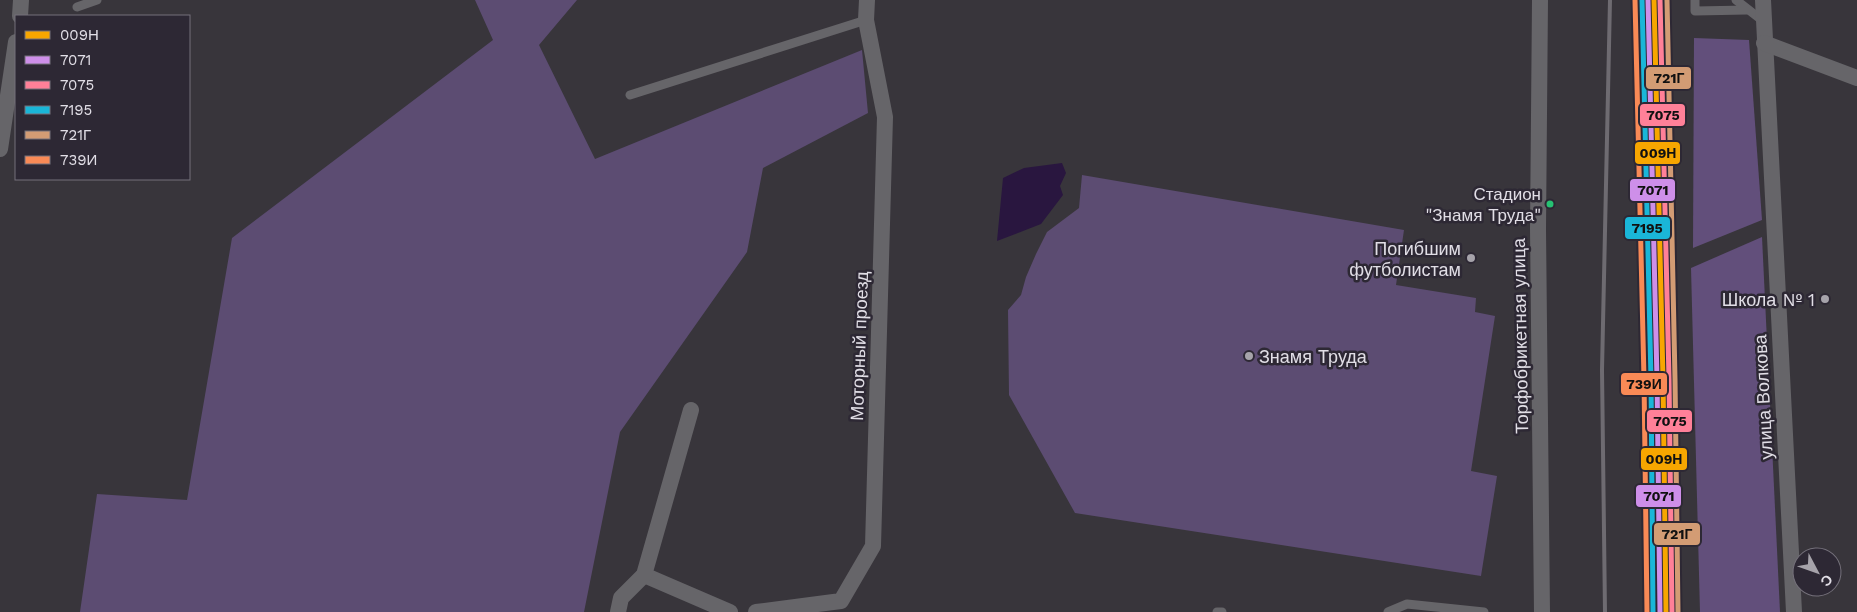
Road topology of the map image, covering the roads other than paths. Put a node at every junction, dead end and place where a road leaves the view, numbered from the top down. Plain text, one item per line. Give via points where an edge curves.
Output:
1 (21, 0) edge
2 (97, 0) edge
3 (867, 0) edge
4 (1540, 0) edge
5 (1695, 0) edge
6 (1736, 0) edge
7 (1763, 0) edge
8 (77, 7) dead end
9 (1747, 10) junction
10 (20, 15) edge
11 (866, 20) junction
12 (1763, 22) junction
13 (1764, 43) junction
14 (15, 49) edge
15 (1857, 78) edge
16 (630, 95) dead end
17 (0, 149) edge
18 (691, 410) dead end
19 (644, 575) junction
20 (618, 612) edge
21 (730, 612) edge
22 (756, 612) edge
23 (1217, 612) edge
24 (1222, 612) edge
25 (1388, 612) edge
26 (1484, 612) edge
27 (1542, 612) edge
28 (1794, 612) edge

1 - 10 street
2 - 8 lane
3 - 11 street, Моторный проезд
4 - 27 street, Торфобрикетная улица via 1538,229
5 - 9 lane via 1695,11
6 - 9 lane
7 - 12 street, улица Волкова
9 - 12 lane
11 - 16 lane
11 - 22 street, Моторный проезд via 885,117 874,546 841,601
12 - 13 street, улица Волкова
13 - 15 street
13 - 28 street, улица Волкова
14 - 17 street
18 - 19 street
19 - 20 street via 621,598
19 - 21 street
23 - 24 lane
25 - 26 lane via 1407,604

